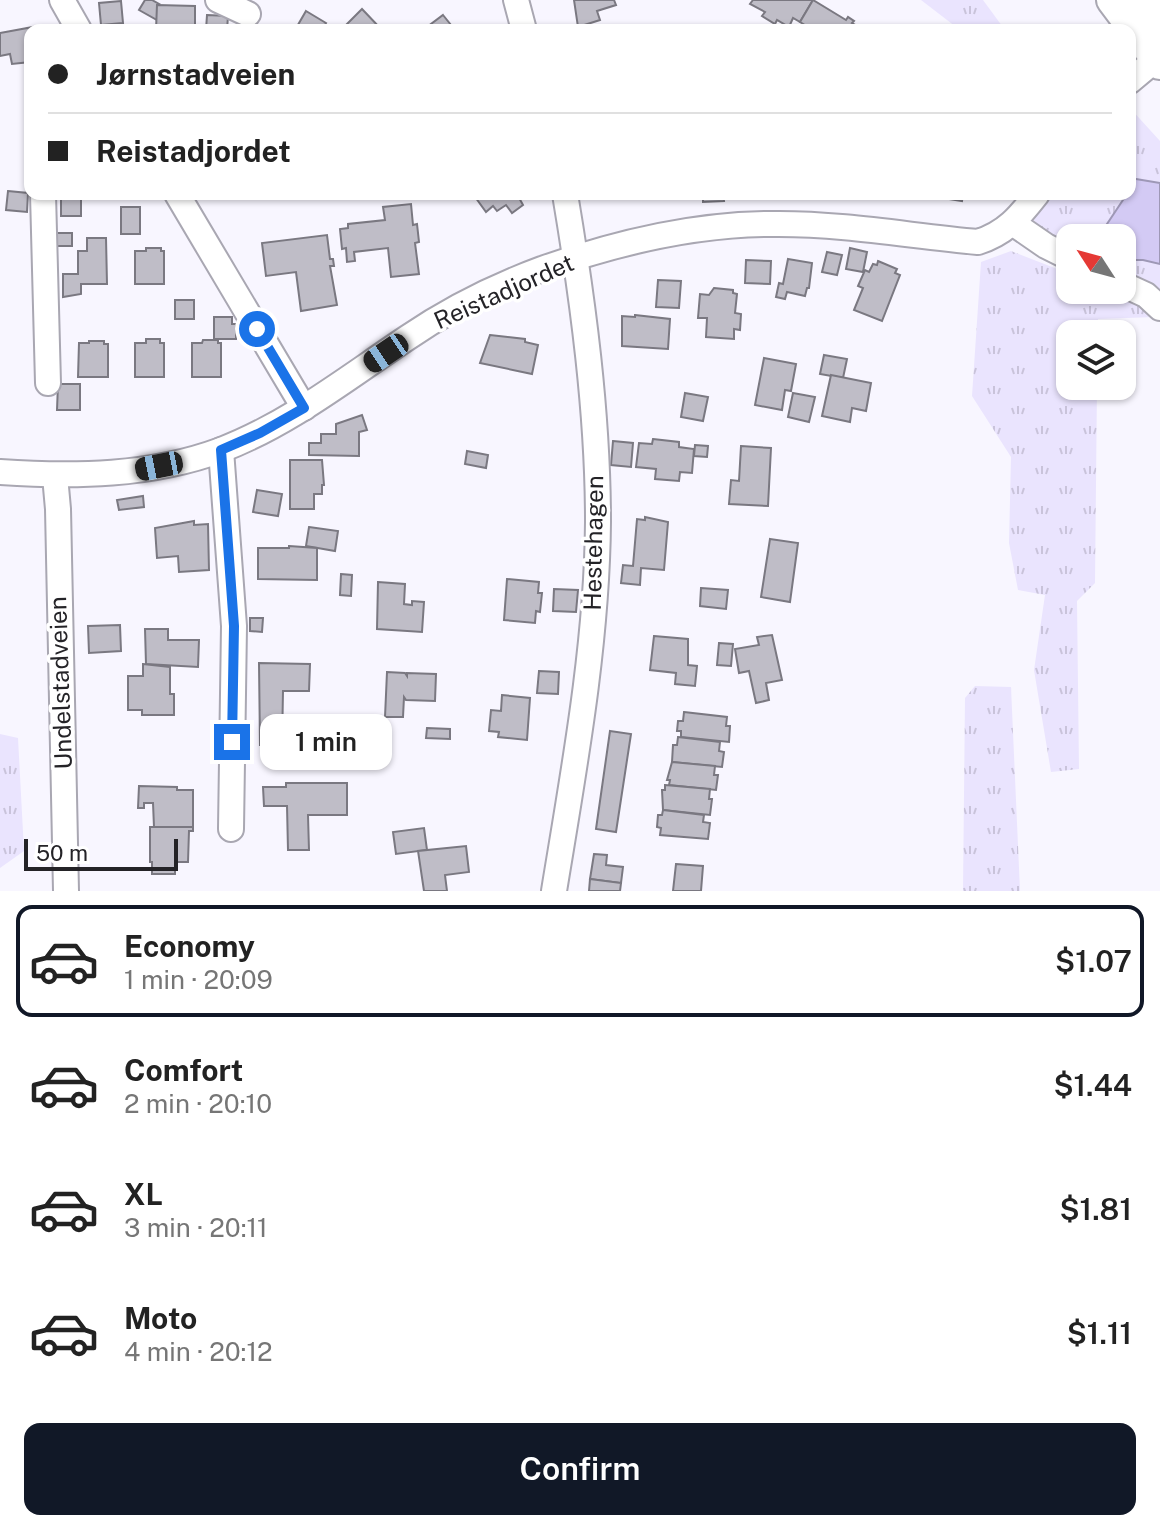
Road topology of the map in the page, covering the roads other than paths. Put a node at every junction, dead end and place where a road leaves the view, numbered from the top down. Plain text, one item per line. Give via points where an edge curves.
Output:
1 (62, 0) edge
2 (218, 0) edge
3 (516, 0) edge
4 (1112, 0) edge
5 (1143, 0) edge
6 (248, 14) dead end
7 (76, 24) edge
8 (522, 24) edge
9 (1131, 24) edge
10 (1160, 24) edge
11 (1136, 31) edge
12 (1159, 60) edge
13 (1136, 77) edge
14 (43, 200) edge
15 (181, 200) edge
16 (566, 200) edge
17 (1032, 200) edge
18 (1014, 224) junction
19 (1056, 251) edge
20 (576, 259) junction
21 (1136, 290) edge
22 (1160, 308) edge
23 (48, 383) dead end
24 (304, 408) junction
25 (221, 450) junction
26 (0, 472) edge
27 (55, 476) junction
28 (231, 829) dead end
29 (66, 891) edge
30 (554, 891) edge

1 - 7 street
2 - 6 street
3 - 8 street
4 - 9 main road
5 - 10 main road
11 - 12 main road
12 - 13 street
14 - 23 street
15 - 24 street
16 - 20 street, Hestehagen
17 - 18 street, Reistadjordet
18 - 19 street
18 - 20 street, Reistadjordet via 978,242 777,224 696,229
20 - 24 street, Reistadjordet via 453,310
20 - 30 street, Hestehagen via 598,521 588,663
21 - 22 street
24 - 25 street, Reistadjordet
25 - 27 street, Reistadjordet via 130,471
25 - 28 street via 234,626
26 - 27 street, Reistadjordet
27 - 29 street, Undelstadveien

